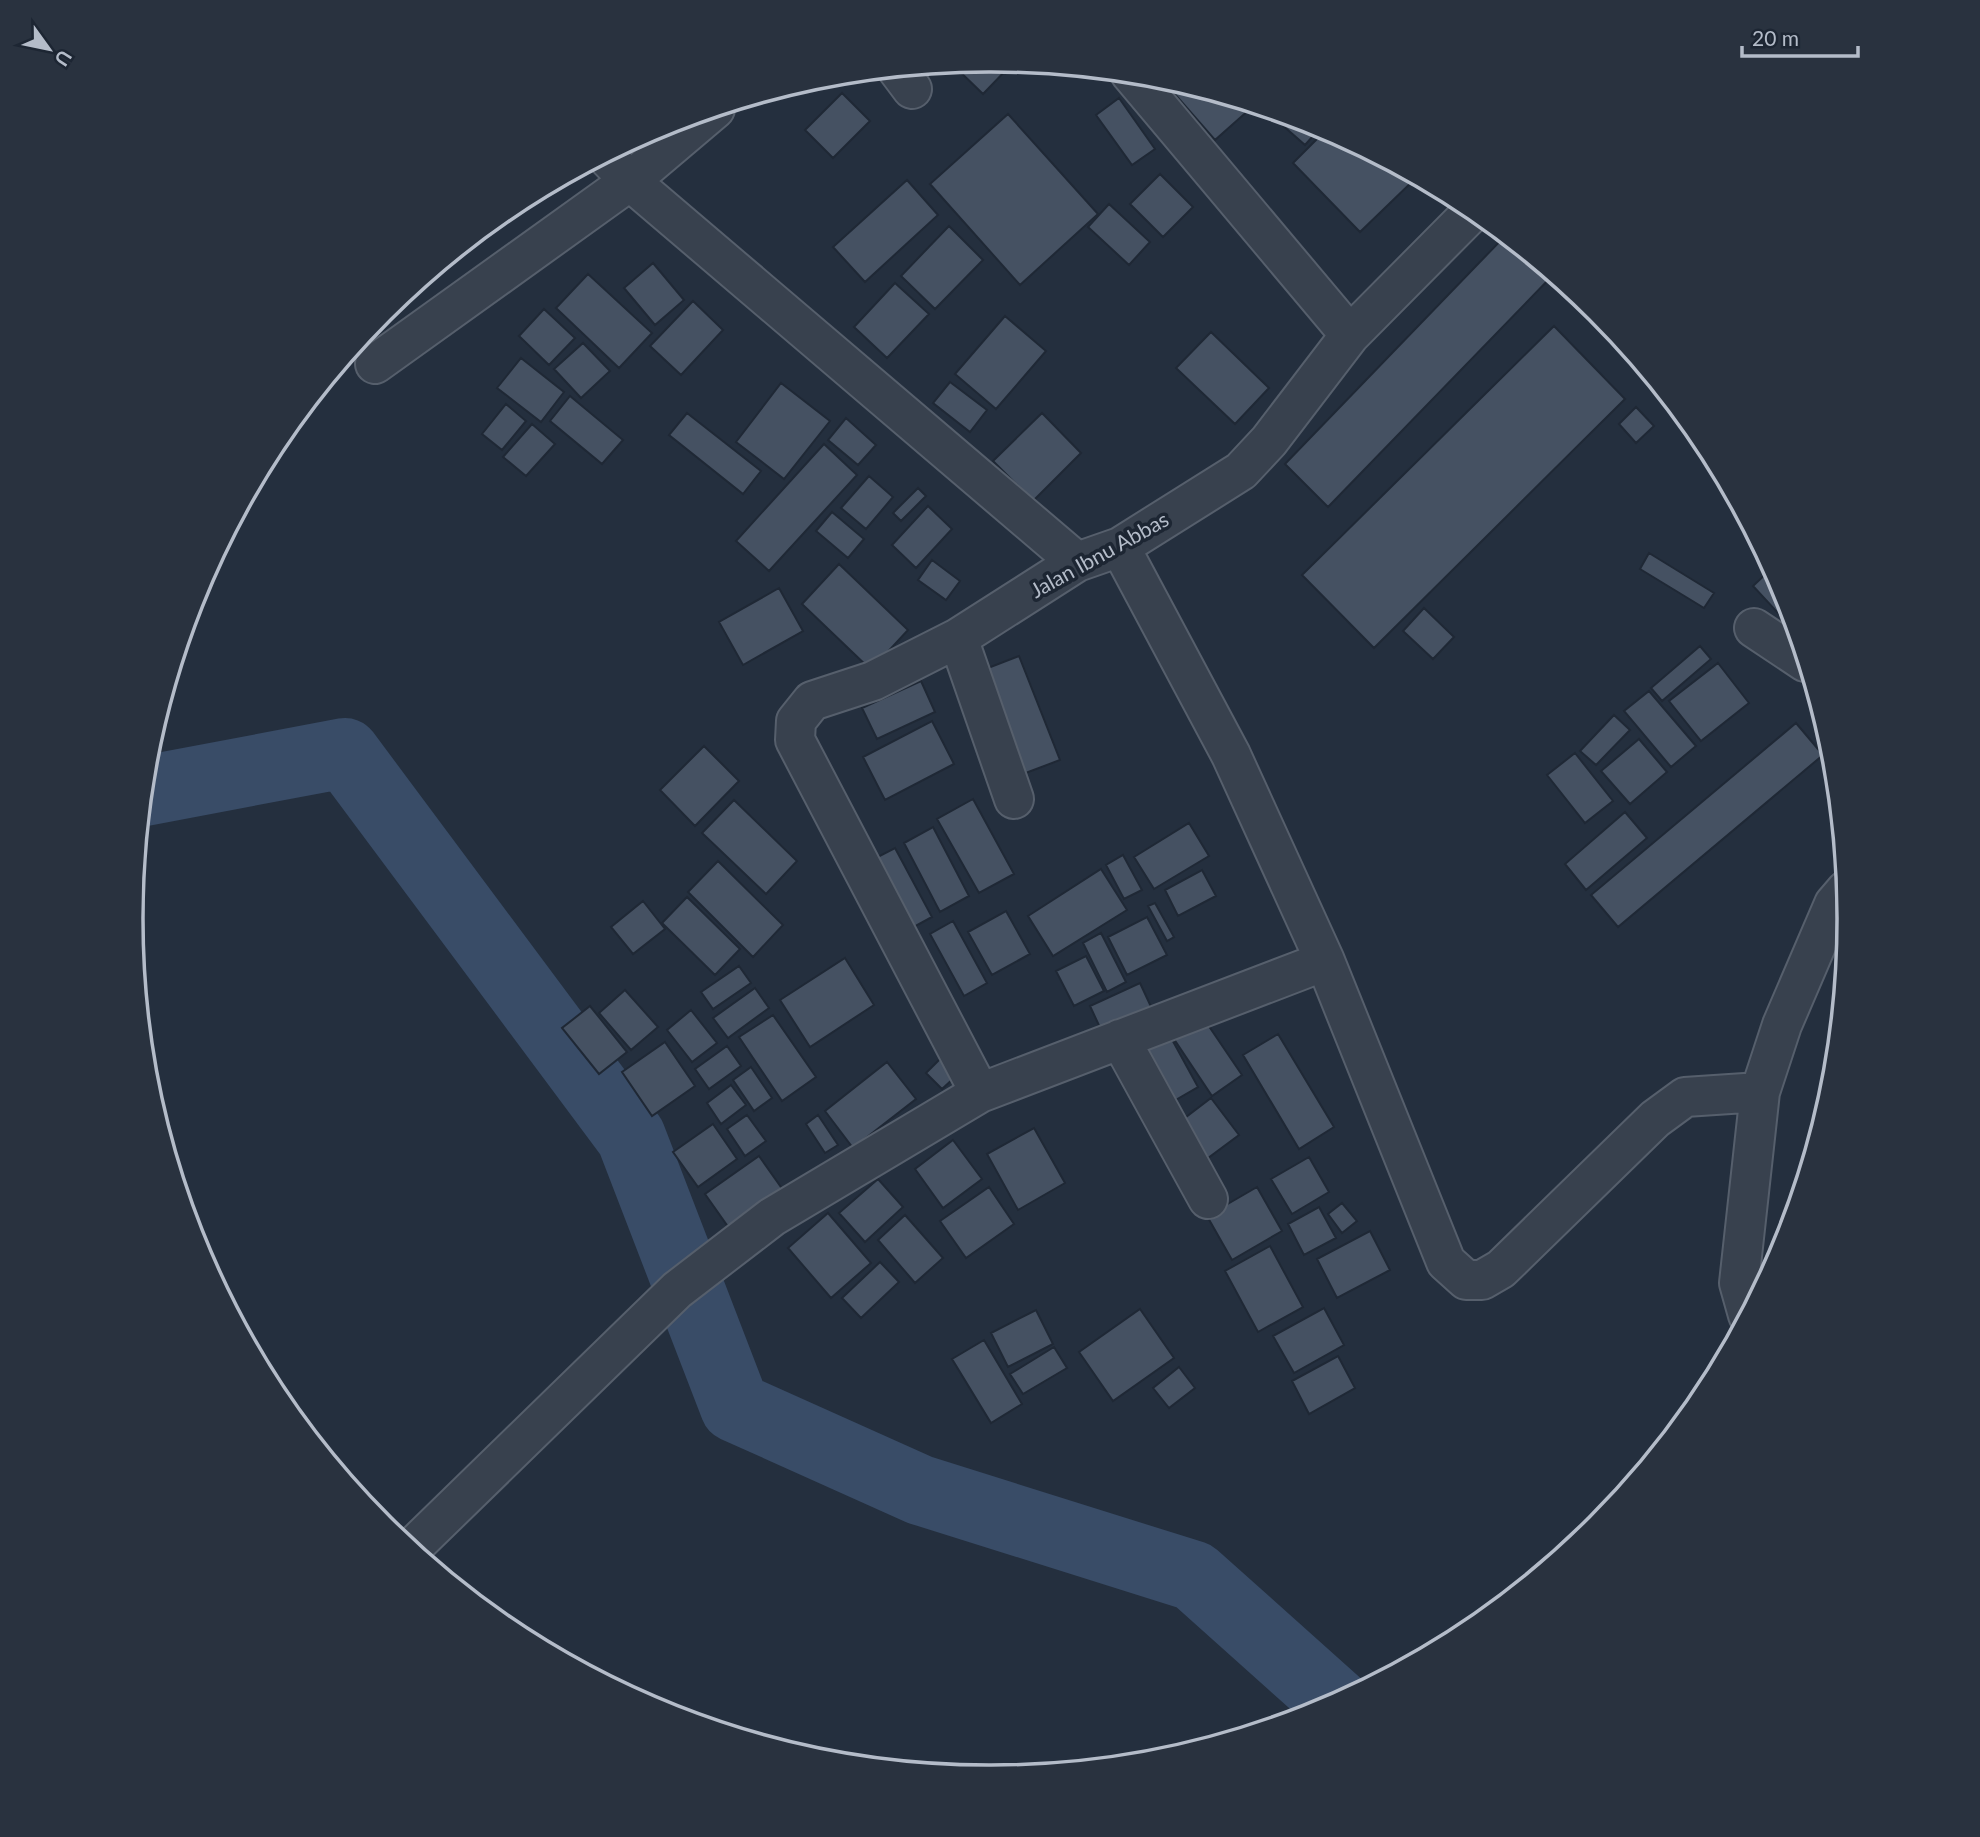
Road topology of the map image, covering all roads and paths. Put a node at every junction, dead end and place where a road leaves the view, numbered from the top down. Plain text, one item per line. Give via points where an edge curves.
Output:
1 (1141, 86) edge
2 (677, 132) edge
3 (617, 168) edge
4 (1466, 218) edge
5 (1350, 335) junction
6 (375, 364) dead end
7 (1120, 547) junction
8 (1077, 562) junction
9 (1754, 628) dead end
10 (958, 638) junction
11 (1795, 655) edge
12 (1014, 799) dead end
13 (1837, 915) edge
14 (1325, 961) junction
15 (1120, 1039) junction
16 (1760, 1092) junction
17 (980, 1093) junction
18 (1208, 1199) dead end
19 (1744, 1302) edge
20 (418, 1542) edge

1 - 5 street
2 - 3 street
3 - 6 street
3 - 8 street
4 - 5 street, Jalan Ibnu Abbas
5 - 7 street, Jalan Ibnu Abbas via 1241,471
7 - 8 street, Jalan Ibnu Abbas
7 - 14 street via 1231,755
8 - 10 street, Jalan Ibnu Abbas
9 - 11 street
10 - 12 street
10 - 17 street, Jalan Ibnu Abbas via 873,681 811,701 796,721 795,740
13 - 16 street via 1782,1024
14 - 15 street
14 - 16 street via 1447,1262 1466,1280 1482,1280 1500,1269 1656,1118 1685,1097
15 - 17 street
15 - 18 street
16 - 19 street via 1739,1283
17 - 20 street via 772,1217 677,1290

